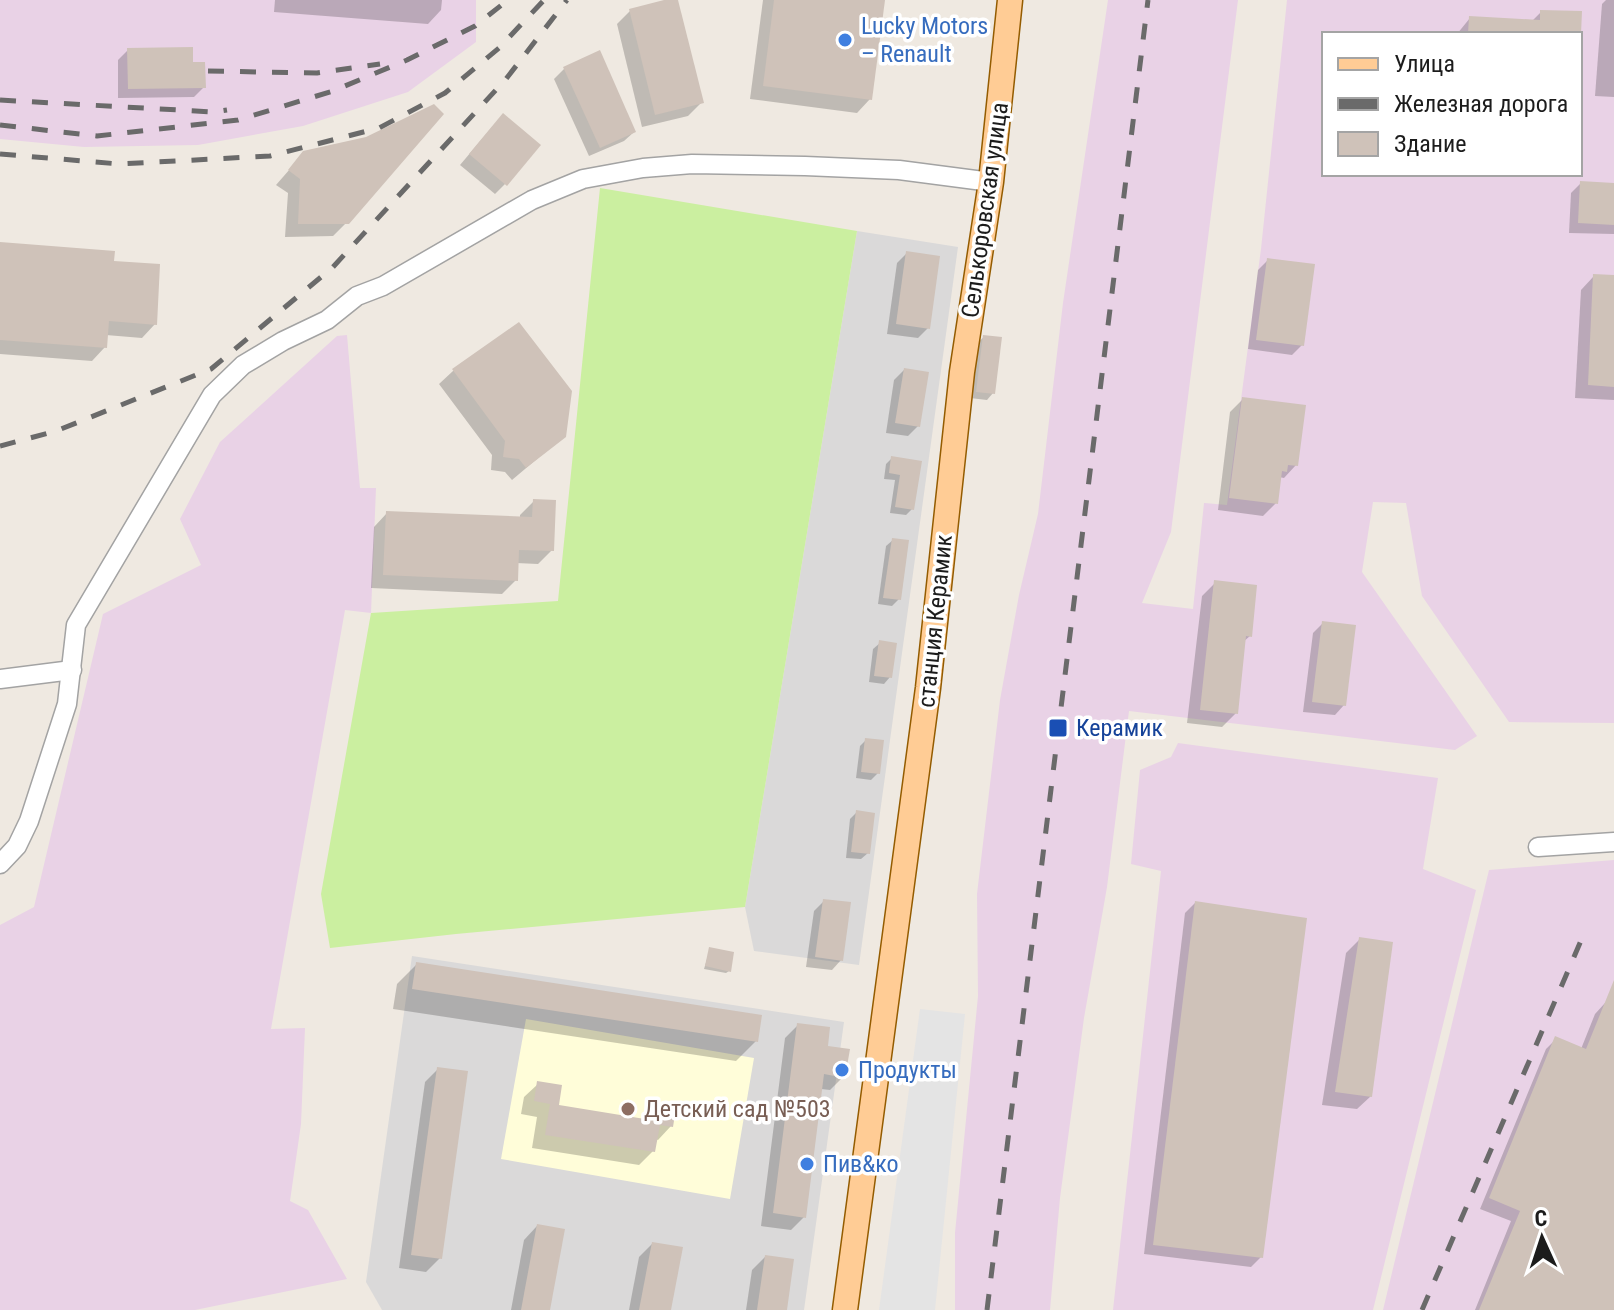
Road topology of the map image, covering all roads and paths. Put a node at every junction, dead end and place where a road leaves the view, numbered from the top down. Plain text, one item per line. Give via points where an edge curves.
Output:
1 (1010, 0) edge
2 (991, 182) junction
3 (962, 372) joint
4 (72, 670) junction
5 (0, 679) edge
6 (1614, 842) edge
7 (1538, 847) dead end
8 (0, 864) edge
9 (845, 1310) edge

1 - 2 main road, Селькоровская улица
2 - 3 main road, Селькоровская улица
2 - 4 street via 899,170 692,164 583,179 532,200 243,365 212,395 86,605 76,625
3 - 9 main road, станция Керамик via 928,688
4 - 5 street
4 - 8 street via 67,704 29,821 17,846
6 - 7 street

